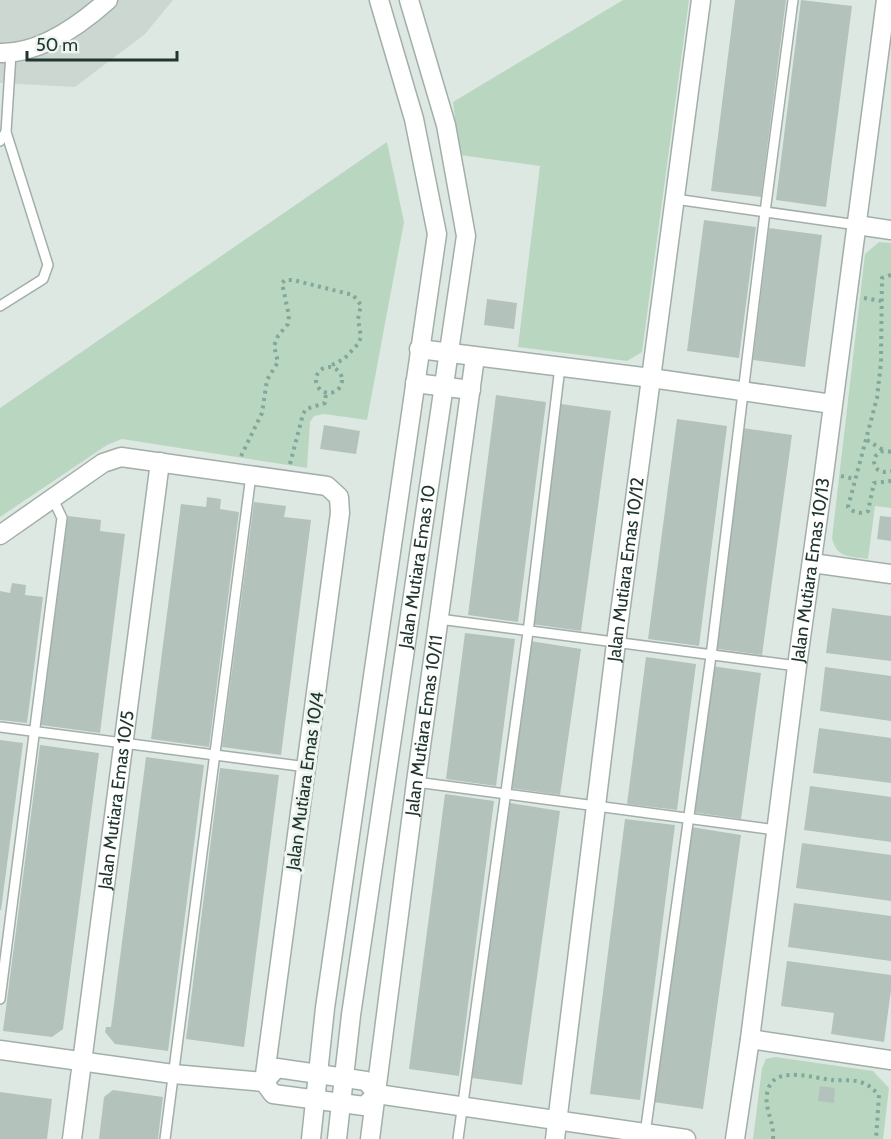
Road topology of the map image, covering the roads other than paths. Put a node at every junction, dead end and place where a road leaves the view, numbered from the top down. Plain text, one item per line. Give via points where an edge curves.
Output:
1 (108, 0) edge
2 (379, 0) edge
3 (409, 0) edge
4 (701, 0) edge
5 (793, 0) edge
6 (886, 0) edge
7 (5, 53) edge
8 (6, 132) junction
9 (0, 141) edge
10 (675, 199) junction
11 (765, 212) junction
12 (857, 225) junction
13 (891, 230) edge
14 (0, 306) edge
15 (419, 349) junction
16 (447, 352) junction
17 (475, 357) junction
18 (560, 367) junction
19 (651, 378) junction
20 (415, 383) junction
21 (442, 387) junction
22 (471, 390) junction
23 (743, 392) junction
24 (832, 405) junction
25 (160, 462) junction
26 (244, 474) junction
27 (53, 499) junction
28 (0, 535) edge
29 (812, 563) junction
30 (891, 574) edge
31 (439, 619) junction
32 (528, 632) junction
33 (616, 643) junction
34 (711, 656) junction
35 (797, 666) junction
36 (0, 727) edge
37 (34, 731) junction
38 (122, 744) junction
39 (215, 755) junction
40 (307, 767) junction
41 (416, 782) junction
42 (506, 795) junction
43 (595, 805) junction
44 (688, 819) junction
45 (777, 830) junction
46 (0, 999) edge
47 (750, 1039) junction
48 (0, 1050) edge
49 (83, 1060) junction
50 (891, 1060) edge
51 (318, 1073) junction
52 (173, 1074) junction
53 (344, 1077) junction
54 (264, 1082) junction
55 (377, 1094) junction
56 (316, 1100) junction
57 (341, 1104) junction
58 (463, 1107) junction
59 (556, 1130) edge
60 (644, 1136) edge
61 (72, 1139) edge
62 (165, 1139) edge
63 (311, 1139) edge
64 (337, 1139) edge
65 (370, 1139) edge
66 (458, 1139) edge
67 (686, 1139) edge
68 (735, 1139) edge

1 - 7 street via 58,35 26,50
2 - 15 street, Jalan Mutiara Emas 10 via 414,119 437,234
3 - 16 street, Jalan Mutiara Emas 10 via 446,125 466,236
4 - 10 street, Jalan Mutiara Emas 10/12
5 - 11 lane
6 - 12 street, Jalan Mutiara Emas 10/13
7 - 8 lane
8 - 9 lane
8 - 14 lane via 48,265 43,279
10 - 11 lane
10 - 19 street, Jalan Mutiara Emas 10/12
11 - 12 lane
11 - 23 lane
12 - 13 street
12 - 24 street, Jalan Mutiara Emas 10/13
15 - 16 street
15 - 20 street, Jalan Mutiara Emas 10
16 - 17 street
16 - 21 street, Jalan Mutiara Emas 10
17 - 18 street
17 - 22 street, Jalan Mutiara Emas 10/11
18 - 19 street
18 - 32 lane
19 - 23 street
19 - 33 street, Jalan Mutiara Emas 10/12
20 - 21 street
20 - 51 street, Jalan Mutiara Emas 10
21 - 22 street
21 - 53 street, Jalan Mutiara Emas 10
22 - 31 street, Jalan Mutiara Emas 10/11
23 - 24 street
23 - 34 lane
24 - 29 street, Jalan Mutiara Emas 10/13
25 - 26 street
25 - 27 street via 121,457 108,460
25 - 38 street, Jalan Mutiara Emas 10/5
26 - 39 lane
26 - 40 street, Jalan Mutiara Emas 10/4 via 327,486 339,497
27 - 28 street
27 - 37 lane via 62,518
29 - 30 street
29 - 35 street, Jalan Mutiara Emas 10/13
31 - 32 lane
31 - 41 street, Jalan Mutiara Emas 10/11
32 - 33 lane
32 - 42 lane
33 - 34 lane
33 - 43 street, Jalan Mutiara Emas 10/12
34 - 35 lane
34 - 44 lane
35 - 45 street, Jalan Mutiara Emas 10/13
36 - 37 lane
37 - 38 lane
37 - 46 lane
38 - 39 lane
38 - 49 street, Jalan Mutiara Emas 10/5
39 - 40 lane
39 - 52 lane
40 - 54 street, Jalan Mutiara Emas 10/4
41 - 42 lane
41 - 55 street, Jalan Mutiara Emas 10/11
42 - 43 lane
42 - 58 lane
43 - 44 lane
43 - 59 street, Jalan Mutiara Emas 10/12
44 - 45 lane
44 - 60 lane
45 - 47 street, Jalan Mutiara Emas 10/13
47 - 50 street
47 - 68 street, Jalan Mutiara Emas 10/13
48 - 49 street
49 - 52 street
49 - 61 street, Jalan Mutiara Emas 10/5
51 - 53 street
51 - 54 street via 277,1068
51 - 56 street, Jalan Mutiara Emas 10
52 - 54 street
52 - 62 lane
53 - 55 street via 366,1081
53 - 57 street, Jalan Mutiara Emas 10
54 - 56 street via 273,1094
55 - 57 street via 364,1106
55 - 58 street
55 - 65 street, Jalan Mutiara Emas 10/11
56 - 57 street
56 - 63 street, Jalan Mutiara Emas 10
57 - 64 street, Jalan Mutiara Emas 10
58 - 59 street
58 - 66 lane
59 - 60 street
60 - 67 street

